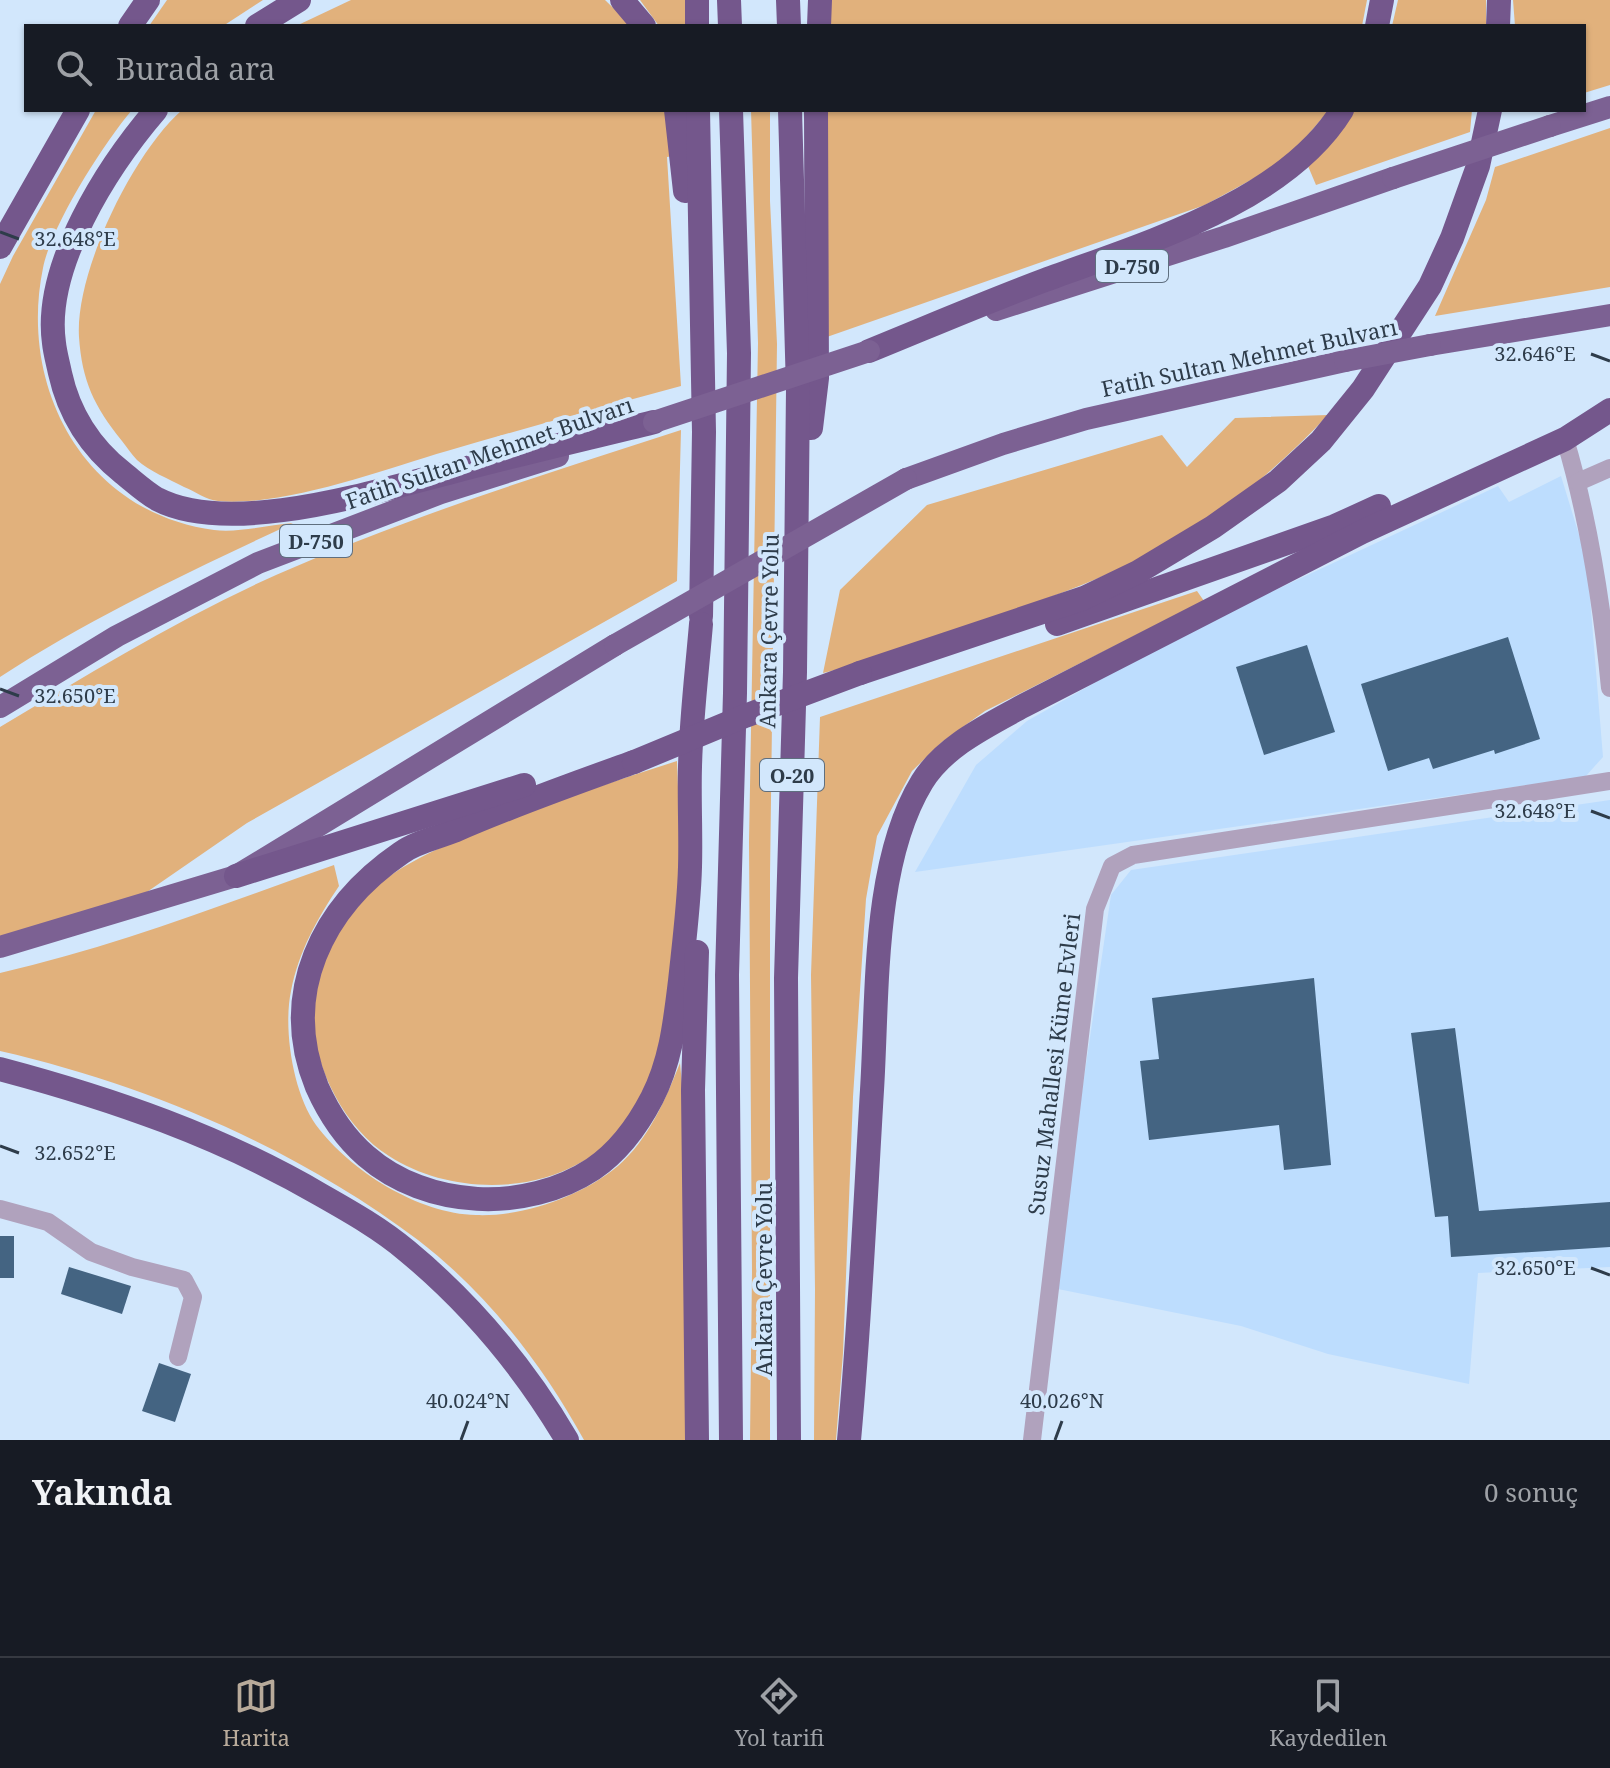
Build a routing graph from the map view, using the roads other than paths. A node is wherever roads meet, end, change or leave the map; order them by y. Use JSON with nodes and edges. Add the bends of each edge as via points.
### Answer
{"nodes":[{"id":1,"x":148,"y":0,"type":"edge"},
{"id":2,"x":299,"y":0,"type":"edge"},
{"id":3,"x":622,"y":0,"type":"edge"},
{"id":4,"x":697,"y":0,"type":"edge"},
{"id":5,"x":729,"y":0,"type":"edge"},
{"id":6,"x":788,"y":0,"type":"edge"},
{"id":7,"x":820,"y":0,"type":"edge"},
{"id":8,"x":1382,"y":0,"type":"edge"},
{"id":9,"x":1499,"y":0,"type":"edge"},
{"id":10,"x":131,"y":24,"type":"edge"},
{"id":11,"x":260,"y":24,"type":"edge"},
{"id":12,"x":642,"y":24,"type":"edge"},
{"id":13,"x":697,"y":24,"type":"edge"},
{"id":14,"x":730,"y":24,"type":"edge"},
{"id":15,"x":789,"y":24,"type":"edge"},
{"id":16,"x":819,"y":24,"type":"edge"},
{"id":17,"x":1377,"y":24,"type":"edge"},
{"id":18,"x":1498,"y":24,"type":"edge"},
{"id":19,"x":1610,"y":107,"type":"edge"},
{"id":20,"x":77,"y":112,"type":"edge"},
{"id":21,"x":154,"y":112,"type":"edge"},
{"id":22,"x":676,"y":112,"type":"edge"},
{"id":23,"x":698,"y":112,"type":"edge"},
{"id":24,"x":731,"y":112,"type":"edge"},
{"id":25,"x":790,"y":112,"type":"edge"},
{"id":26,"x":816,"y":112,"type":"edge"},
{"id":27,"x":1340,"y":112,"type":"edge"},
{"id":28,"x":1490,"y":112,"type":"edge"},
{"id":29,"x":0,"y":247,"type":"edge"},
{"id":30,"x":1610,"y":315,"type":"edge"},
{"id":31,"x":869,"y":351,"type":"junction"},
{"id":32,"x":1610,"y":400,"type":"edge"},
{"id":33,"x":1610,"y":410,"type":"edge"},
{"id":34,"x":654,"y":422,"type":"junction"},
{"id":35,"x":704,"y":432,"type":"junction"},
{"id":36,"x":1565,"y":439,"type":"junction"},
{"id":37,"x":1610,"y":468,"type":"edge"},
{"id":38,"x":1578,"y":482,"type":"junction"},
{"id":39,"x":795,"y":561,"type":"junction"},
{"id":40,"x":701,"y":624,"type":"junction"},
{"id":41,"x":862,"y":679,"type":"junction"},
{"id":42,"x":1610,"y":688,"type":"edge"},
{"id":43,"x":0,"y":707,"type":"edge"},
{"id":44,"x":632,"y":756,"type":"junction"},
{"id":45,"x":1610,"y":781,"type":"edge"},
{"id":46,"x":236,"y":876,"type":"junction"},
{"id":47,"x":0,"y":947,"type":"edge"},
{"id":48,"x":0,"y":1069,"type":"edge"},
{"id":49,"x":0,"y":1209,"type":"edge"},
{"id":50,"x":178,"y":1357,"type":"dead end"},
{"id":51,"x":567,"y":1440,"type":"edge"},
{"id":52,"x":697,"y":1440,"type":"edge"},
{"id":53,"x":731,"y":1440,"type":"edge"},
{"id":54,"x":789,"y":1440,"type":"edge"},
{"id":55,"x":849,"y":1440,"type":"edge"},
{"id":56,"x":1032,"y":1440,"type":"edge"}],
"edges":[{"from":1,"to":10,"type":"highway"},
{"from":2,"to":11,"type":"highway"},
{"from":3,"to":12,"type":"highway"},
{"from":4,"to":13,"type":"highway"},
{"from":5,"to":14,"type":"highway"},
{"from":6,"to":15,"type":"highway"},
{"from":7,"to":16,"type":"highway"},
{"from":8,"to":17,"type":"highway"},
{"from":9,"to":18,"type":"highway"},
{"from":19,"to":31,"type":"highway","number":"D-750","bridge":true},
{"from":20,"to":29,"type":"highway"},
{"from":21,"to":34,"type":"highway","via":[[83,218],[65,260],[53,341],[82,431],[106,460],[157,499],[221,512],[304,508]]},
{"from":22,"to":35,"type":"highway"},
{"from":23,"to":35,"type":"highway"},
{"from":24,"to":53,"type":"highway","name":"Ankara Çevre Yolu","number":"O-20","via":[[739,353],[727,975]]},
{"from":25,"to":39,"type":"highway","name":"Ankara Çevre Yolu","number":"O-20","via":[[798,389]]},
{"from":26,"to":39,"type":"highway","via":[[817,378]]},
{"from":27,"to":31,"type":"highway","via":[[1291,167],[1238,201],[1136,248]]},
{"from":28,"to":41,"type":"highway","via":[[1478,166],[1430,286],[1363,389],[1321,441],[1278,481],[1138,572]]},
{"from":30,"to":46,"type":"highway","name":"Fatih Sultan Mehmet Bulvarı","bridge":true,"via":[[1345,361],[1086,419],[906,479],[615,645]]},
{"from":31,"to":34,"type":"highway","number":"D-750","bridge":true},
{"from":32,"to":41,"type":"highway","via":[[1335,526],[1092,613]]},
{"from":33,"to":36,"type":"highway"},
{"from":34,"to":43,"type":"highway","name":"Fatih Sultan Mehmet Bulvarı","number":"D-750","via":[[441,493],[258,563],[117,636]]},
{"from":35,"to":40,"type":"highway"},
{"from":36,"to":38,"type":"street"},
{"from":36,"to":55,"type":"highway","via":[[1362,532],[1023,706],[968,736],[923,779],[897,835],[881,935]]},
{"from":37,"to":38,"type":"street"},
{"from":38,"to":42,"type":"street"},
{"from":39,"to":54,"type":"highway","name":"Ankara Çevre Yolu","number":"O-20","via":[[786,978]]},
{"from":40,"to":44,"type":"highway","via":[[690,763],[690,869],[676,1010],[669,1058],[638,1124],[594,1168],[531,1195],[453,1197],[394,1177],[342,1132],[311,1072],[302,1009],[318,947],[351,895],[404,850]]},
{"from":40,"to":52,"type":"highway","via":[[693,1090]]},
{"from":41,"to":44,"type":"highway","bridge":true},
{"from":44,"to":46,"type":"highway"},
{"from":45,"to":56,"type":"street","name":"Susuz Mahallesi Küme Evleri","via":[[1133,855],[1112,866],[1095,909]]},
{"from":46,"to":47,"type":"highway"},
{"from":48,"to":51,"type":"highway","via":[[177,1124],[246,1154],[368,1222],[407,1250],[482,1323],[518,1364]]},
{"from":49,"to":50,"type":"street","via":[[48,1222],[91,1252],[184,1280],[193,1297]]}]}
